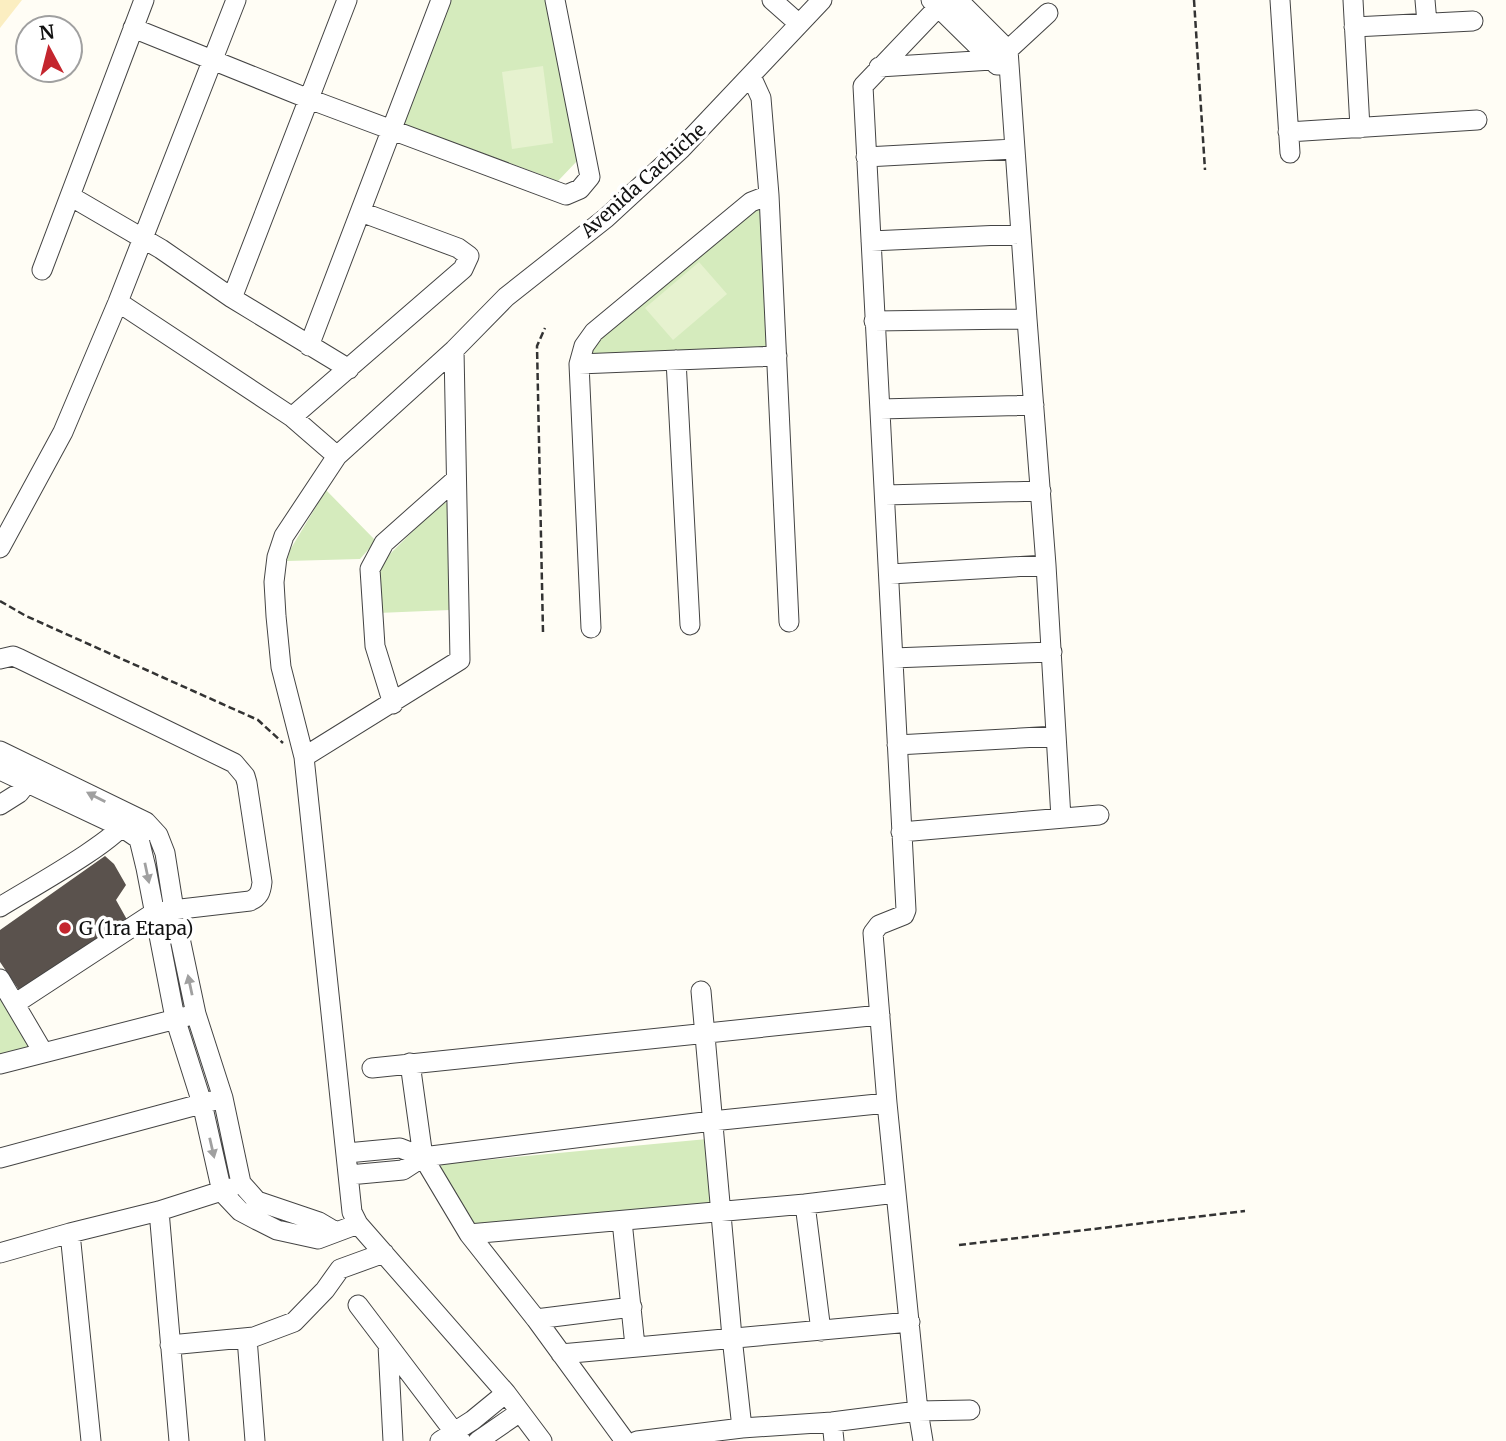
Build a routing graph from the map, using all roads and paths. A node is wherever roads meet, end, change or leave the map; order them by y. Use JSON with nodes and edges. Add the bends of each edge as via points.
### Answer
{"nodes":[{"id":1,"x":144,"y":0,"type":"edge"},
{"id":2,"x":236,"y":0,"type":"edge"},
{"id":3,"x":346,"y":0,"type":"edge"},
{"id":4,"x":441,"y":0,"type":"edge"},
{"id":5,"x":555,"y":0,"type":"edge"},
{"id":6,"x":772,"y":0,"type":"edge"},
{"id":7,"x":822,"y":0,"type":"edge"},
{"id":8,"x":958,"y":0,"type":"edge"},
{"id":9,"x":1194,"y":0,"type":"edge"},
{"id":10,"x":1279,"y":0,"type":"edge"},
{"id":11,"x":1353,"y":0,"type":"edge"},
{"id":12,"x":1425,"y":0,"type":"edge"},
{"id":13,"x":938,"y":2,"type":"edge"},
{"id":14,"x":1048,"y":13,"type":"dead end"},
{"id":15,"x":1473,"y":21,"type":"dead end"},
{"id":16,"x":798,"y":23,"type":"junction"},
{"id":17,"x":1427,"y":23,"type":"junction"},
{"id":18,"x":1354,"y":27,"type":"junction"},
{"id":19,"x":133,"y":28,"type":"junction"},
{"id":20,"x":1000,"y":55,"type":"junction"},
{"id":21,"x":212,"y":61,"type":"junction"},
{"id":22,"x":879,"y":67,"type":"junction"},
{"id":23,"x":751,"y":76,"type":"junction"},
{"id":24,"x":309,"y":99,"type":"junction"},
{"id":25,"x":1477,"y":120,"type":"dead end"},
{"id":26,"x":1360,"y":128,"type":"junction"},
{"id":27,"x":392,"y":129,"type":"junction"},
{"id":28,"x":1289,"y":132,"type":"junction"},
{"id":29,"x":1014,"y":149,"type":"junction"},
{"id":30,"x":1290,"y":153,"type":"dead end"},
{"id":31,"x":866,"y":157,"type":"junction"},
{"id":32,"x":1205,"y":170,"type":"dead end"},
{"id":33,"x":769,"y":195,"type":"junction"},
{"id":34,"x":70,"y":196,"type":"junction"},
{"id":35,"x":360,"y":212,"type":"junction"},
{"id":36,"x":1021,"y":234,"type":"junction"},
{"id":37,"x":143,"y":238,"type":"junction"},
{"id":38,"x":871,"y":241,"type":"junction"},
{"id":39,"x":42,"y":270,"type":"dead end"},
{"id":40,"x":232,"y":298,"type":"junction"},
{"id":41,"x":118,"y":302,"type":"junction"},
{"id":42,"x":1027,"y":319,"type":"junction"},
{"id":43,"x":874,"y":321,"type":"junction"},
{"id":44,"x":545,"y":328,"type":"dead end"},
{"id":45,"x":309,"y":346,"type":"junction"},
{"id":46,"x":454,"y":349,"type":"junction"},
{"id":47,"x":777,"y":356,"type":"junction"},
{"id":48,"x":676,"y":360,"type":"junction"},
{"id":49,"x":579,"y":364,"type":"junction"},
{"id":50,"x":349,"y":369,"type":"junction"},
{"id":51,"x":1034,"y":405,"type":"junction"},
{"id":52,"x":880,"y":409,"type":"junction"},
{"id":53,"x":292,"y":418,"type":"junction"},
{"id":54,"x":337,"y":456,"type":"junction"},
{"id":55,"x":455,"y":480,"type":"junction"},
{"id":56,"x":1041,"y":491,"type":"junction"},
{"id":57,"x":885,"y":495,"type":"junction"},
{"id":58,"x":0,"y":548,"type":"edge"},
{"id":59,"x":1046,"y":565,"type":"junction"},
{"id":60,"x":890,"y":574,"type":"junction"},
{"id":61,"x":0,"y":601,"type":"edge"},
{"id":62,"x":789,"y":622,"type":"dead end"},
{"id":63,"x":690,"y":625,"type":"dead end"},
{"id":64,"x":591,"y":628,"type":"dead end"},
{"id":65,"x":543,"y":632,"type":"dead end"},
{"id":66,"x":1052,"y":652,"type":"junction"},
{"id":67,"x":893,"y":658,"type":"junction"},
{"id":68,"x":0,"y":659,"type":"edge"},
{"id":69,"x":393,"y":704,"type":"junction"},
{"id":70,"x":1056,"y":736,"type":"junction"},
{"id":71,"x":897,"y":745,"type":"junction"},
{"id":72,"x":0,"y":751,"type":"edge"},
{"id":73,"x":304,"y":757,"type":"junction"},
{"id":74,"x":0,"y":770,"type":"edge"},
{"id":75,"x":33,"y":776,"type":"junction"},
{"id":76,"x":0,"y":805,"type":"edge"},
{"id":77,"x":1099,"y":814,"type":"dead end"},
{"id":78,"x":1061,"y":818,"type":"junction"},
{"id":79,"x":127,"y":821,"type":"junction"},
{"id":80,"x":901,"y":832,"type":"junction"},
{"id":81,"x":0,"y":907,"type":"edge"},
{"id":82,"x":164,"y":911,"type":"junction"},
{"id":83,"x":0,"y":979,"type":"edge"},
{"id":84,"x":701,"y":991,"type":"dead end"},
{"id":85,"x":16,"y":1003,"type":"junction"},
{"id":86,"x":196,"y":1014,"type":"junction"},
{"id":87,"x":880,"y":1015,"type":"junction"},
{"id":88,"x":175,"y":1018,"type":"junction"},
{"id":89,"x":705,"y":1034,"type":"junction"},
{"id":90,"x":43,"y":1052,"type":"junction"},
{"id":91,"x":410,"y":1063,"type":"junction"},
{"id":92,"x":0,"y":1064,"type":"edge"},
{"id":93,"x":372,"y":1068,"type":"dead end"},
{"id":94,"x":223,"y":1098,"type":"junction"},
{"id":95,"x":887,"y":1103,"type":"junction"},
{"id":96,"x":202,"y":1104,"type":"junction"},
{"id":97,"x":712,"y":1121,"type":"junction"},
{"id":98,"x":347,"y":1153,"type":"junction"},
{"id":99,"x":423,"y":1157,"type":"junction"},
{"id":100,"x":0,"y":1158,"type":"edge"},
{"id":101,"x":349,"y":1175,"type":"junction"},
{"id":102,"x":241,"y":1183,"type":"junction"},
{"id":103,"x":222,"y":1192,"type":"junction"},
{"id":104,"x":896,"y":1193,"type":"junction"},
{"id":105,"x":805,"y":1204,"type":"junction"},
{"id":106,"x":159,"y":1211,"type":"junction"},
{"id":107,"x":721,"y":1212,"type":"junction"},
{"id":108,"x":1245,"y":1212,"type":"dead end"},
{"id":109,"x":622,"y":1221,"type":"junction"},
{"id":110,"x":358,"y":1224,"type":"junction"},
{"id":111,"x":336,"y":1232,"type":"junction"},
{"id":112,"x":70,"y":1233,"type":"junction"},
{"id":113,"x":470,"y":1234,"type":"junction"},
{"id":114,"x":960,"y":1245,"type":"dead end"},
{"id":115,"x":0,"y":1253,"type":"edge"},
{"id":116,"x":384,"y":1253,"type":"junction"},
{"id":117,"x":358,"y":1305,"type":"dead end"},
{"id":118,"x":632,"y":1307,"type":"junction"},
{"id":119,"x":536,"y":1319,"type":"junction"},
{"id":120,"x":910,"y":1322,"type":"junction"},
{"id":121,"x":821,"y":1331,"type":"junction"},
{"id":122,"x":732,"y":1337,"type":"junction"},
{"id":123,"x":247,"y":1338,"type":"junction"},
{"id":124,"x":170,"y":1345,"type":"junction"},
{"id":125,"x":388,"y":1345,"type":"junction"},
{"id":126,"x":635,"y":1346,"type":"junction"},
{"id":127,"x":561,"y":1354,"type":"junction"},
{"id":128,"x":506,"y":1393,"type":"junction"},
{"id":129,"x":970,"y":1410,"type":"dead end"},
{"id":130,"x":918,"y":1411,"type":"junction"},
{"id":131,"x":520,"y":1412,"type":"junction"},
{"id":132,"x":742,"y":1428,"type":"junction"},
{"id":133,"x":833,"y":1432,"type":"edge"},
{"id":134,"x":452,"y":1438,"type":"edge"},
{"id":135,"x":91,"y":1441,"type":"edge"},
{"id":136,"x":179,"y":1441,"type":"edge"},
{"id":137,"x":255,"y":1441,"type":"edge"},
{"id":138,"x":393,"y":1441,"type":"edge"},
{"id":139,"x":478,"y":1441,"type":"edge"},
{"id":140,"x":542,"y":1441,"type":"edge"},
{"id":141,"x":625,"y":1441,"type":"edge"},
{"id":142,"x":637,"y":1441,"type":"edge"},
{"id":143,"x":923,"y":1441,"type":"edge"}],
"edges":[{"from":1,"to":19,"type":"street"},
{"from":2,"to":21,"type":"street"},
{"from":3,"to":24,"type":"street"},
{"from":4,"to":27,"type":"street"},
{"from":5,"to":27,"type":"street","via":[[590,177],[580,189],[566,195]]},
{"from":6,"to":16,"type":"street"},
{"from":7,"to":16,"type":"street","name":"Avenida Cachiche"},
{"from":8,"to":20,"type":"street"},
{"from":9,"to":32,"type":"path"},
{"from":10,"to":28,"type":"street"},
{"from":11,"to":18,"type":"street"},
{"from":12,"to":17,"type":"street"},
{"from":13,"to":20,"type":"street"},
{"from":13,"to":22,"type":"street"},
{"from":14,"to":20,"type":"street"},
{"from":15,"to":17,"type":"street"},
{"from":16,"to":23,"type":"street","name":"Avenida Cachiche"},
{"from":17,"to":18,"type":"street"},
{"from":18,"to":26,"type":"street"},
{"from":19,"to":21,"type":"street"},
{"from":19,"to":34,"type":"street"},
{"from":20,"to":22,"type":"street"},
{"from":20,"to":29,"type":"street","via":[[1010,78]]},
{"from":21,"to":24,"type":"street"},
{"from":21,"to":37,"type":"street"},
{"from":22,"to":31,"type":"street","via":[[863,86]]},
{"from":23,"to":33,"type":"street","via":[[761,98]]},
{"from":23,"to":46,"type":"street","name":"Avenida Cachiche","via":[[672,158],[506,298]]},
{"from":24,"to":27,"type":"street"},
{"from":24,"to":40,"type":"street"},
{"from":25,"to":26,"type":"street"},
{"from":26,"to":28,"type":"street"},
{"from":27,"to":35,"type":"street"},
{"from":28,"to":30,"type":"street"},
{"from":29,"to":31,"type":"street"},
{"from":29,"to":36,"type":"street"},
{"from":31,"to":38,"type":"street"},
{"from":33,"to":47,"type":"street"},
{"from":33,"to":49,"type":"street","via":[[751,202],[594,332]]},
{"from":34,"to":37,"type":"street"},
{"from":34,"to":39,"type":"street"},
{"from":35,"to":45,"type":"street"},
{"from":35,"to":50,"type":"street","via":[[469,256],[463,269]]},
{"from":36,"to":38,"type":"street"},
{"from":36,"to":42,"type":"street"},
{"from":37,"to":40,"type":"street"},
{"from":37,"to":41,"type":"street"},
{"from":38,"to":43,"type":"street"},
{"from":40,"to":45,"type":"street"},
{"from":41,"to":53,"type":"street"},
{"from":41,"to":58,"type":"street","via":[[64,432]]},
{"from":42,"to":43,"type":"street"},
{"from":42,"to":51,"type":"street"},
{"from":43,"to":52,"type":"street"},
{"from":44,"to":65,"type":"path","via":[[537,346]]},
{"from":45,"to":50,"type":"street"},
{"from":46,"to":54,"type":"street","name":"Avenida Cachiche"},
{"from":46,"to":55,"type":"street"},
{"from":47,"to":48,"type":"street"},
{"from":47,"to":62,"type":"street"},
{"from":48,"to":49,"type":"street"},
{"from":48,"to":63,"type":"street"},
{"from":49,"to":64,"type":"street"},
{"from":50,"to":53,"type":"street"},
{"from":51,"to":52,"type":"street"},
{"from":51,"to":56,"type":"street"},
{"from":52,"to":57,"type":"street"},
{"from":53,"to":54,"type":"street"},
{"from":54,"to":73,"type":"street","name":"Avenida Cachiche","via":[[284,536],[274,582],[281,667]]},
{"from":55,"to":69,"type":"street","via":[[460,660]]},
{"from":55,"to":69,"type":"street","via":[[384,543],[370,569],[375,646]]},
{"from":56,"to":57,"type":"street"},
{"from":56,"to":59,"type":"street"},
{"from":57,"to":60,"type":"street"},
{"from":59,"to":60,"type":"street"},
{"from":59,"to":66,"type":"street"},
{"from":60,"to":67,"type":"street"},
{"from":61,"to":73,"type":"path","via":[[257,720]]},
{"from":66,"to":67,"type":"street"},
{"from":66,"to":70,"type":"street"},
{"from":67,"to":71,"type":"street"},
{"from":68,"to":82,"type":"street","via":[[20,659],[226,758],[240,769],[247,783],[261,891],[257,898],[242,902]]},
{"from":69,"to":73,"type":"street"},
{"from":70,"to":71,"type":"street"},
{"from":70,"to":78,"type":"street"},
{"from":71,"to":80,"type":"street"},
{"from":72,"to":75,"type":"street"},
{"from":73,"to":98,"type":"street","name":"Avenida Cachiche"},
{"from":74,"to":75,"type":"street"},
{"from":75,"to":76,"type":"street"},
{"from":75,"to":79,"type":"street"},
{"from":77,"to":78,"type":"street"},
{"from":78,"to":80,"type":"street"},
{"from":79,"to":81,"type":"street"},
{"from":79,"to":82,"type":"street","via":[[139,839]]},
{"from":80,"to":87,"type":"street","via":[[906,910],[873,933]]},
{"from":82,"to":85,"type":"street"},
{"from":86,"to":82,"type":"street","one_way":true},
{"from":82,"to":88,"type":"street"},
{"from":83,"to":85,"type":"street"},
{"from":84,"to":89,"type":"street"},
{"from":85,"to":90,"type":"street"},
{"from":86,"to":88,"type":"street"},
{"from":86,"to":94,"type":"street"},
{"from":87,"to":89,"type":"street"},
{"from":87,"to":95,"type":"street"},
{"from":88,"to":90,"type":"street"},
{"from":88,"to":96,"type":"street"},
{"from":89,"to":91,"type":"street"},
{"from":89,"to":97,"type":"street"},
{"from":90,"to":92,"type":"street"},
{"from":91,"to":93,"type":"street"},
{"from":91,"to":99,"type":"street"},
{"from":94,"to":96,"type":"street"},
{"from":94,"to":102,"type":"street"},
{"from":95,"to":97,"type":"street"},
{"from":95,"to":104,"type":"street"},
{"from":96,"to":100,"type":"street"},
{"from":96,"to":103,"type":"street","one_way":true},
{"from":97,"to":99,"type":"street"},
{"from":97,"to":107,"type":"street"},
{"from":98,"to":99,"type":"street","via":[[400,1148]]},
{"from":98,"to":101,"type":"street","name":"Avenida Cachiche"},
{"from":99,"to":101,"type":"street","via":[[403,1170]]},
{"from":99,"to":113,"type":"street"},
{"from":101,"to":110,"type":"street","name":"Avenida Cachiche","via":[[352,1212]]},
{"from":102,"to":103,"type":"street"},
{"from":102,"to":111,"type":"street","via":[[257,1201]]},
{"from":103,"to":106,"type":"street"},
{"from":103,"to":111,"type":"street","via":[[240,1211],[277,1230],[318,1240]]},
{"from":104,"to":105,"type":"street"},
{"from":104,"to":120,"type":"street"},
{"from":105,"to":107,"type":"street"},
{"from":105,"to":121,"type":"street"},
{"from":106,"to":112,"type":"street"},
{"from":106,"to":124,"type":"street"},
{"from":107,"to":109,"type":"street"},
{"from":107,"to":122,"type":"street"},
{"from":108,"to":114,"type":"path"},
{"from":109,"to":113,"type":"street"},
{"from":109,"to":118,"type":"street"},
{"from":110,"to":111,"type":"street"},
{"from":110,"to":116,"type":"street"},
{"from":112,"to":115,"type":"street"},
{"from":112,"to":135,"type":"street"},
{"from":113,"to":119,"type":"street"},
{"from":116,"to":123,"type":"street","via":[[340,1269],[294,1322]]},
{"from":116,"to":128,"type":"street"},
{"from":117,"to":125,"type":"street"},
{"from":118,"to":119,"type":"street"},
{"from":118,"to":126,"type":"street"},
{"from":119,"to":127,"type":"street"},
{"from":120,"to":121,"type":"street"},
{"from":120,"to":130,"type":"street"},
{"from":121,"to":122,"type":"street"},
{"from":122,"to":126,"type":"street"},
{"from":122,"to":132,"type":"street"},
{"from":123,"to":124,"type":"street"},
{"from":123,"to":137,"type":"street"},
{"from":124,"to":136,"type":"street"},
{"from":125,"to":134,"type":"street"},
{"from":125,"to":138,"type":"street"},
{"from":126,"to":127,"type":"street"},
{"from":127,"to":141,"type":"street"},
{"from":128,"to":131,"type":"street"},
{"from":128,"to":134,"type":"street"},
{"from":129,"to":130,"type":"street"},
{"from":130,"to":133,"type":"street"},
{"from":130,"to":143,"type":"street"},
{"from":131,"to":139,"type":"street"},
{"from":131,"to":140,"type":"street"},
{"from":132,"to":133,"type":"street"},
{"from":132,"to":142,"type":"street"}]}
